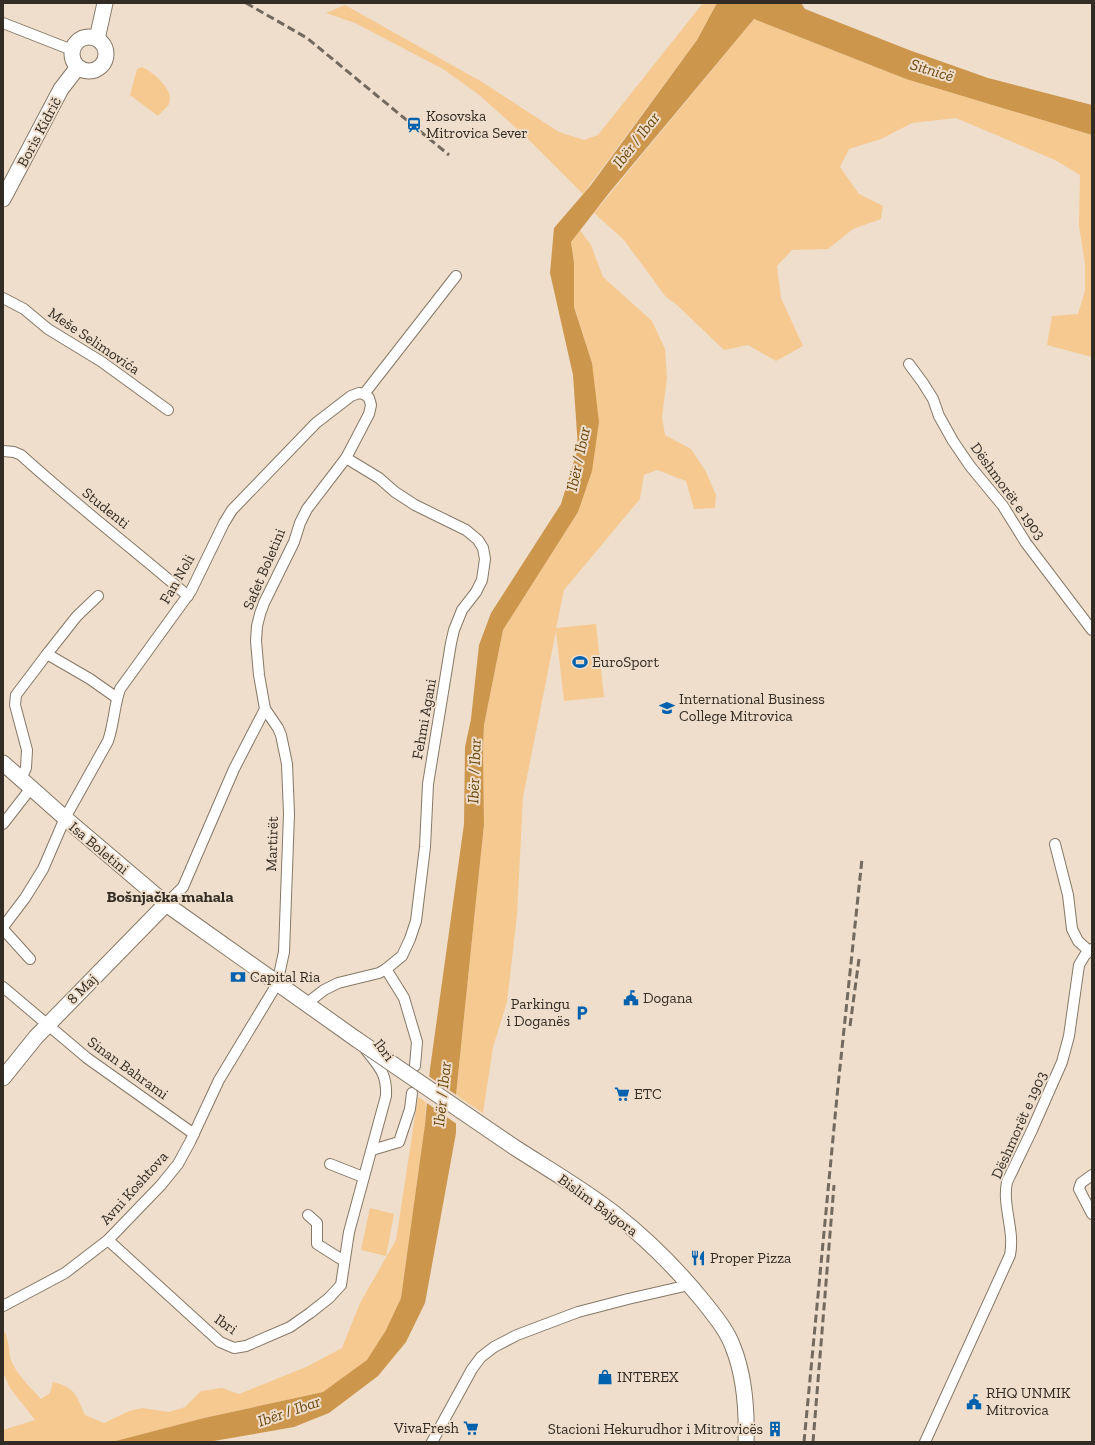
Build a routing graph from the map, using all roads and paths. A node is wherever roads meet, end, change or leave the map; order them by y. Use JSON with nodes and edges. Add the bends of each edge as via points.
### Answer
{"nodes":[{"id":1,"x":105,"y":3,"type":"edge"},
{"id":2,"x":3,"y":23,"type":"edge"},
{"id":3,"x":97,"y":39,"type":"junction"},
{"id":4,"x":72,"y":50,"type":"junction"},
{"id":5,"x":78,"y":67,"type":"junction"},
{"id":6,"x":3,"y":199,"type":"edge"},
{"id":7,"x":456,"y":276,"type":"dead end"},
{"id":8,"x":3,"y":298,"type":"edge"},
{"id":9,"x":909,"y":364,"type":"dead end"},
{"id":10,"x":364,"y":394,"type":"junction"},
{"id":11,"x":168,"y":410,"type":"dead end"},
{"id":12,"x":3,"y":451,"type":"edge"},
{"id":13,"x":346,"y":458,"type":"junction"},
{"id":14,"x":98,"y":596,"type":"dead end"},
{"id":15,"x":188,"y":596,"type":"junction"},
{"id":16,"x":1092,"y":630,"type":"edge"},
{"id":17,"x":47,"y":654,"type":"junction"},
{"id":18,"x":117,"y":698,"type":"junction"},
{"id":19,"x":265,"y":709,"type":"junction"},
{"id":20,"x":3,"y":763,"type":"edge"},
{"id":21,"x":26,"y":784,"type":"junction"},
{"id":22,"x":64,"y":818,"type":"junction"},
{"id":23,"x":3,"y":824,"type":"edge"},
{"id":24,"x":1055,"y":844,"type":"dead end"},
{"id":25,"x":166,"y":904,"type":"junction"},
{"id":26,"x":3,"y":928,"type":"edge"},
{"id":27,"x":1091,"y":950,"type":"edge"},
{"id":28,"x":30,"y":959,"type":"dead end"},
{"id":29,"x":386,"y":969,"type":"junction"},
{"id":30,"x":277,"y":984,"type":"junction"},
{"id":31,"x":3,"y":987,"type":"edge"},
{"id":32,"x":306,"y":1004,"type":"junction"},
{"id":33,"x":47,"y":1026,"type":"junction"},
{"id":34,"x":356,"y":1039,"type":"junction"},
{"id":35,"x":415,"y":1066,"type":"dead end"},
{"id":36,"x":3,"y":1078,"type":"edge"},
{"id":37,"x":412,"y":1093,"type":"dead end"},
{"id":38,"x":194,"y":1134,"type":"junction"},
{"id":39,"x":372,"y":1150,"type":"junction"},
{"id":40,"x":330,"y":1164,"type":"dead end"},
{"id":41,"x":1092,"y":1175,"type":"edge"},
{"id":42,"x":363,"y":1177,"type":"junction"},
{"id":43,"x":1092,"y":1214,"type":"edge"},
{"id":44,"x":308,"y":1215,"type":"dead end"},
{"id":45,"x":108,"y":1240,"type":"junction"},
{"id":46,"x":344,"y":1261,"type":"junction"},
{"id":47,"x":690,"y":1285,"type":"junction"},
{"id":48,"x":3,"y":1306,"type":"edge"},
{"id":49,"x":432,"y":1442,"type":"edge"},
{"id":50,"x":746,"y":1442,"type":"edge"},
{"id":51,"x":925,"y":1442,"type":"edge"}],
"edges":[{"from":1,"to":3,"type":"main road"},
{"from":2,"to":4,"type":"street"},
{"from":3,"to":4,"type":"main road","via":[[88,37],[80,40]]},
{"from":3,"to":5,"type":"main road","via":[[105,47],[106,59],[103,64],[91,71]]},
{"from":4,"to":5,"type":"main road","via":[[73,60]]},
{"from":5,"to":6,"type":"main road","name":"Boris Kidrič","via":[[61,89]]},
{"from":7,"to":10,"type":"street"},
{"from":8,"to":11,"type":"street","name":"Meše Selimovića","via":[[102,362]]},
{"from":9,"to":16,"type":"street","name":"Dëshmorët e 1903","via":[[933,399],[939,416],[970,466],[1003,506],[1026,543]]},
{"from":10,"to":13,"type":"street","name":"Safet Boletini","via":[[369,398],[371,405],[369,414]]},
{"from":10,"to":15,"type":"street","name":"Fan Noli","via":[[351,396],[316,423],[232,510]]},
{"from":12,"to":15,"type":"street","name":"Studenti","via":[[21,455],[59,490]]},
{"from":13,"to":19,"type":"street","name":"Safet Boletini","via":[[307,509],[260,614],[256,641]]},
{"from":13,"to":29,"type":"street","name":"Fehmi Agani","via":[[379,478],[415,505],[466,530],[478,540],[485,559],[482,580],[462,610],[451,643],[428,784],[425,847],[416,921],[402,956]]},
{"from":14,"to":17,"type":"street","via":[[77,616]]},
{"from":15,"to":18,"type":"street","name":"Fan Noli","via":[[120,689]]},
{"from":17,"to":18,"type":"street"},
{"from":17,"to":21,"type":"street","via":[[16,695],[15,705],[27,750]]},
{"from":18,"to":22,"type":"street","name":"Fan Noli","via":[[108,741]]},
{"from":19,"to":25,"type":"street","via":[[234,769],[183,887]]},
{"from":19,"to":30,"type":"street","name":"Martirët","via":[[281,735],[287,764],[289,814],[284,952]]},
{"from":20,"to":21,"type":"main road","name":"Isa Boletini"},
{"from":21,"to":22,"type":"main road","name":"Isa Boletini"},
{"from":21,"to":23,"type":"street"},
{"from":22,"to":25,"type":"main road","name":"Isa Boletini"},
{"from":22,"to":26,"type":"street","name":"Fan Noli","via":[[43,869]]},
{"from":24,"to":27,"type":"street","name":"Dëshmorët e 1903","via":[[1068,895],[1072,929],[1078,941]]},
{"from":25,"to":30,"type":"main road","name":"Isa Boletini"},
{"from":25,"to":33,"type":"main road","name":"8 Maj"},
{"from":26,"to":28,"type":"street"},
{"from":27,"to":51,"type":"street","name":"Dëshmorët e 1903","via":[[1081,959],[1079,965],[1069,1036],[1059,1071],[1007,1182],[1006,1195],[1012,1241],[1010,1255]]},
{"from":29,"to":32,"type":"street","name":"Fehmi Agani","via":[[338,983]]},
{"from":29,"to":35,"type":"street","name":"Ibri","via":[[404,998],[417,1042]]},
{"from":30,"to":32,"type":"main road","name":"Isa Boletini"},
{"from":30,"to":38,"type":"street","name":"Avni Koshtova","via":[[219,1080]]},
{"from":31,"to":33,"type":"street","name":"Sinan Bahrami"},
{"from":32,"to":34,"type":"main road","name":"Isa Boletini"},
{"from":33,"to":36,"type":"main road","name":"8 Maj"},
{"from":33,"to":38,"type":"street","name":"Sinan Bahrami","via":[[87,1058]]},
{"from":34,"to":39,"type":"street","name":"Ibri","via":[[379,1066],[386,1084],[386,1096]]},
{"from":34,"to":47,"type":"main road","name":"Bislim Bajgora","bridge":true,"via":[[614,1213],[654,1248]]},
{"from":37,"to":39,"type":"street","via":[[410,1109],[399,1142]]},
{"from":38,"to":45,"type":"street","name":"Avni Koshtova","via":[[178,1164],[161,1185]]},
{"from":39,"to":42,"type":"street","name":"Ibri"},
{"from":40,"to":42,"type":"street"},
{"from":41,"to":43,"type":"street","via":[[1079,1189]]},
{"from":42,"to":46,"type":"street","name":"Ibri"},
{"from":44,"to":46,"type":"street","via":[[317,1224],[317,1244]]},
{"from":45,"to":46,"type":"street","name":"Ibri","via":[[220,1342],[234,1348],[246,1346],[290,1327],[310,1314],[341,1285]]},
{"from":45,"to":48,"type":"street","name":"Avni Koshtova","via":[[65,1273]]},
{"from":47,"to":49,"type":"street","via":[[578,1312],[517,1335],[494,1347],[481,1357],[472,1369]]},
{"from":47,"to":50,"type":"main road","name":"Bislim Bajgora","via":[[720,1323],[733,1346],[745,1398]]}]}
